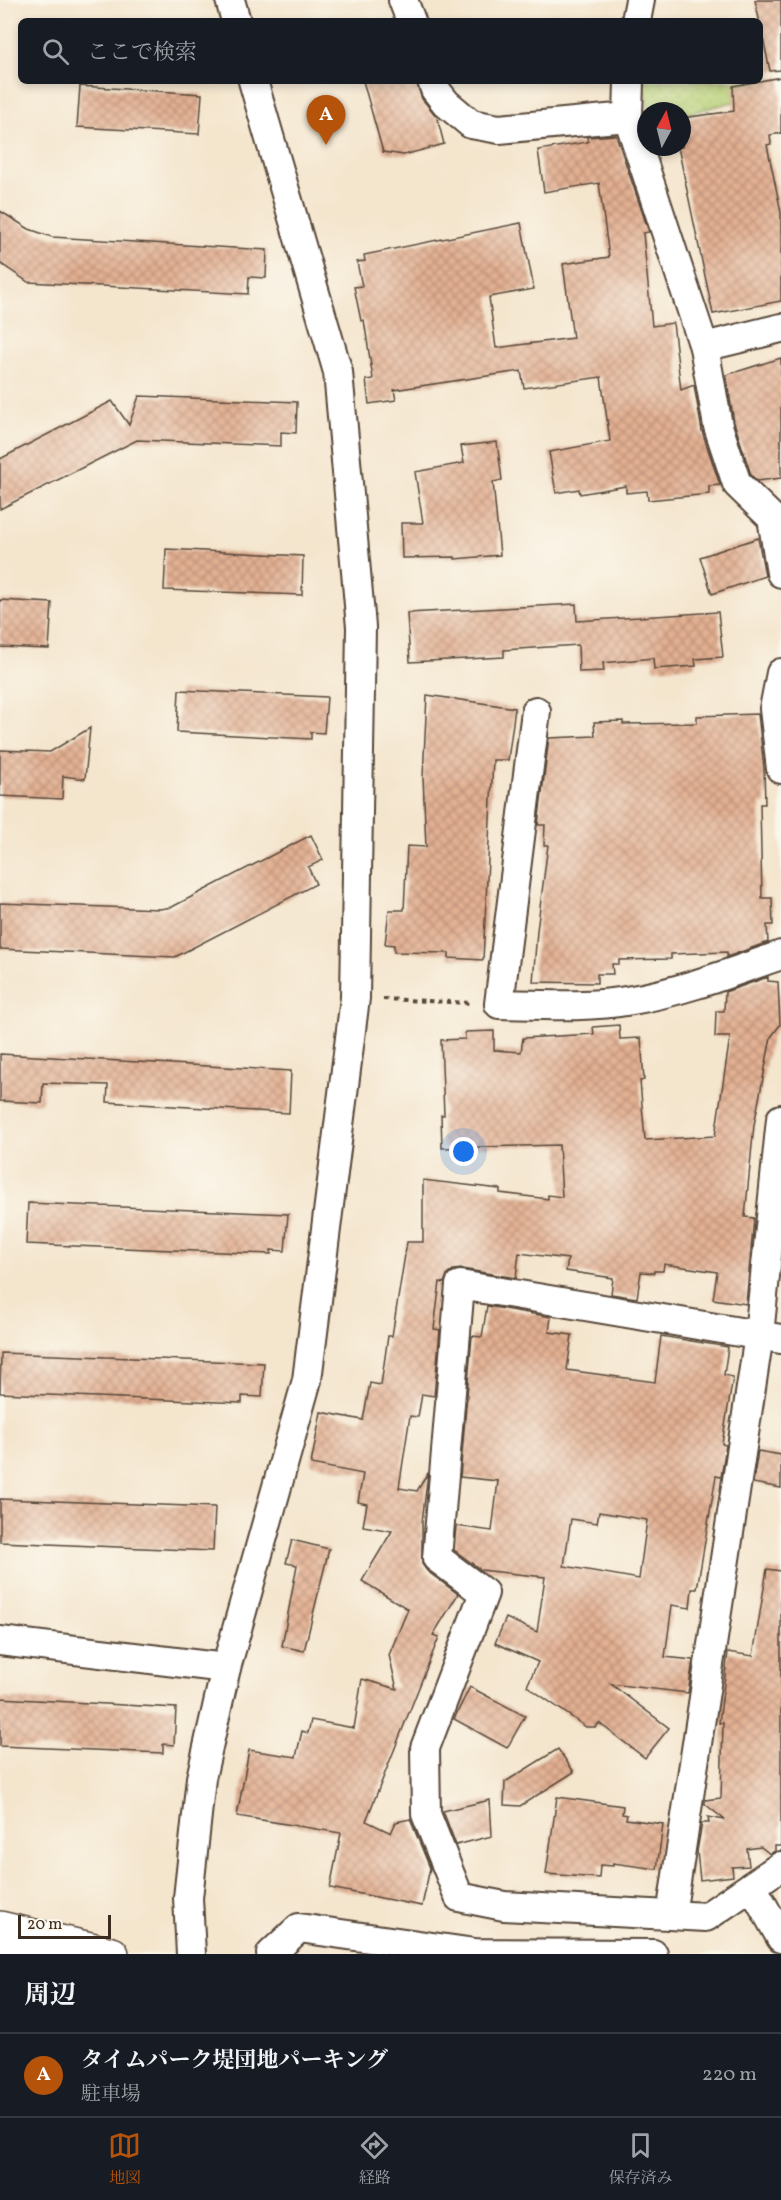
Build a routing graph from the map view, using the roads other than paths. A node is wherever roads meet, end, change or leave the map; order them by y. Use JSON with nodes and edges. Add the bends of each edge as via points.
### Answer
{"nodes":[{"id":1,"x":230,"y":0,"type":"edge"},
{"id":2,"x":403,"y":0,"type":"edge"},
{"id":3,"x":640,"y":0,"type":"edge"},
{"id":4,"x":235,"y":18,"type":"edge"},
{"id":5,"x":410,"y":18,"type":"edge"},
{"id":6,"x":637,"y":18,"type":"edge"},
{"id":7,"x":254,"y":84,"type":"edge"},
{"id":8,"x":433,"y":84,"type":"edge"},
{"id":9,"x":629,"y":84,"type":"edge"},
{"id":10,"x":628,"y":117,"type":"junction"},
{"id":11,"x":781,"y":328,"type":"edge"},
{"id":12,"x":704,"y":347,"type":"junction"},
{"id":13,"x":776,"y":516,"type":"edge"},
{"id":14,"x":781,"y":573,"type":"edge"},
{"id":15,"x":781,"y":673,"type":"edge"},
{"id":16,"x":536,"y":711,"type":"dead end"},
{"id":17,"x":781,"y":769,"type":"edge"},
{"id":18,"x":781,"y":955,"type":"edge"},
{"id":19,"x":781,"y":1119,"type":"edge"},
{"id":20,"x":770,"y":1337,"type":"edge"},
{"id":21,"x":0,"y":1641,"type":"edge"},
{"id":22,"x":226,"y":1668,"type":"junction"},
{"id":23,"x":781,"y":1866,"type":"edge"},
{"id":24,"x":752,"y":1886,"type":"junction"},
{"id":25,"x":671,"y":1915,"type":"junction"},
{"id":26,"x":0,"y":1928,"type":"edge"},
{"id":27,"x":781,"y":1938,"type":"edge"},
{"id":28,"x":0,"y":1946,"type":"edge"},
{"id":29,"x":42,"y":1954,"type":"edge"},
{"id":30,"x":112,"y":1954,"type":"edge"},
{"id":31,"x":191,"y":1954,"type":"edge"},
{"id":32,"x":271,"y":1954,"type":"edge"},
{"id":33,"x":653,"y":1954,"type":"edge"}],
"edges":[{"from":1,"to":4,"type":"street"},
{"from":2,"to":5,"type":"street"},
{"from":3,"to":6,"type":"street"},
{"from":7,"to":22,"type":"street","via":[[338,372],[361,627],[356,998],[307,1380]]},
{"from":8,"to":10,"type":"street","via":[[471,124],[500,129]]},
{"from":9,"to":10,"type":"street"},
{"from":10,"to":12,"type":"street"},
{"from":11,"to":12,"type":"street"},
{"from":12,"to":13,"type":"street","via":[[718,426],[737,484]]},
{"from":13,"to":14,"type":"street"},
{"from":15,"to":17,"type":"street","via":[[774,709]]},
{"from":16,"to":18,"type":"street","via":[[499,1004],[571,1006],[631,1000],[692,987]]},
{"from":19,"to":20,"type":"street"},
{"from":20,"to":25,"type":"street"},
{"from":20,"to":25,"type":"street","via":[[460,1286],[437,1558],[484,1593],[425,1748],[426,1814],[459,1897],[504,1906]]},
{"from":21,"to":22,"type":"street"},
{"from":22,"to":31,"type":"street","via":[[201,1778],[188,1898]]},
{"from":23,"to":24,"type":"street"},
{"from":24,"to":25,"type":"street","via":[[706,1917]]},
{"from":24,"to":27,"type":"street"},
{"from":26,"to":30,"type":"highway"},
{"from":28,"to":29,"type":"highway"},
{"from":32,"to":33,"type":"street","via":[[299,1928],[475,1953]]}]}
